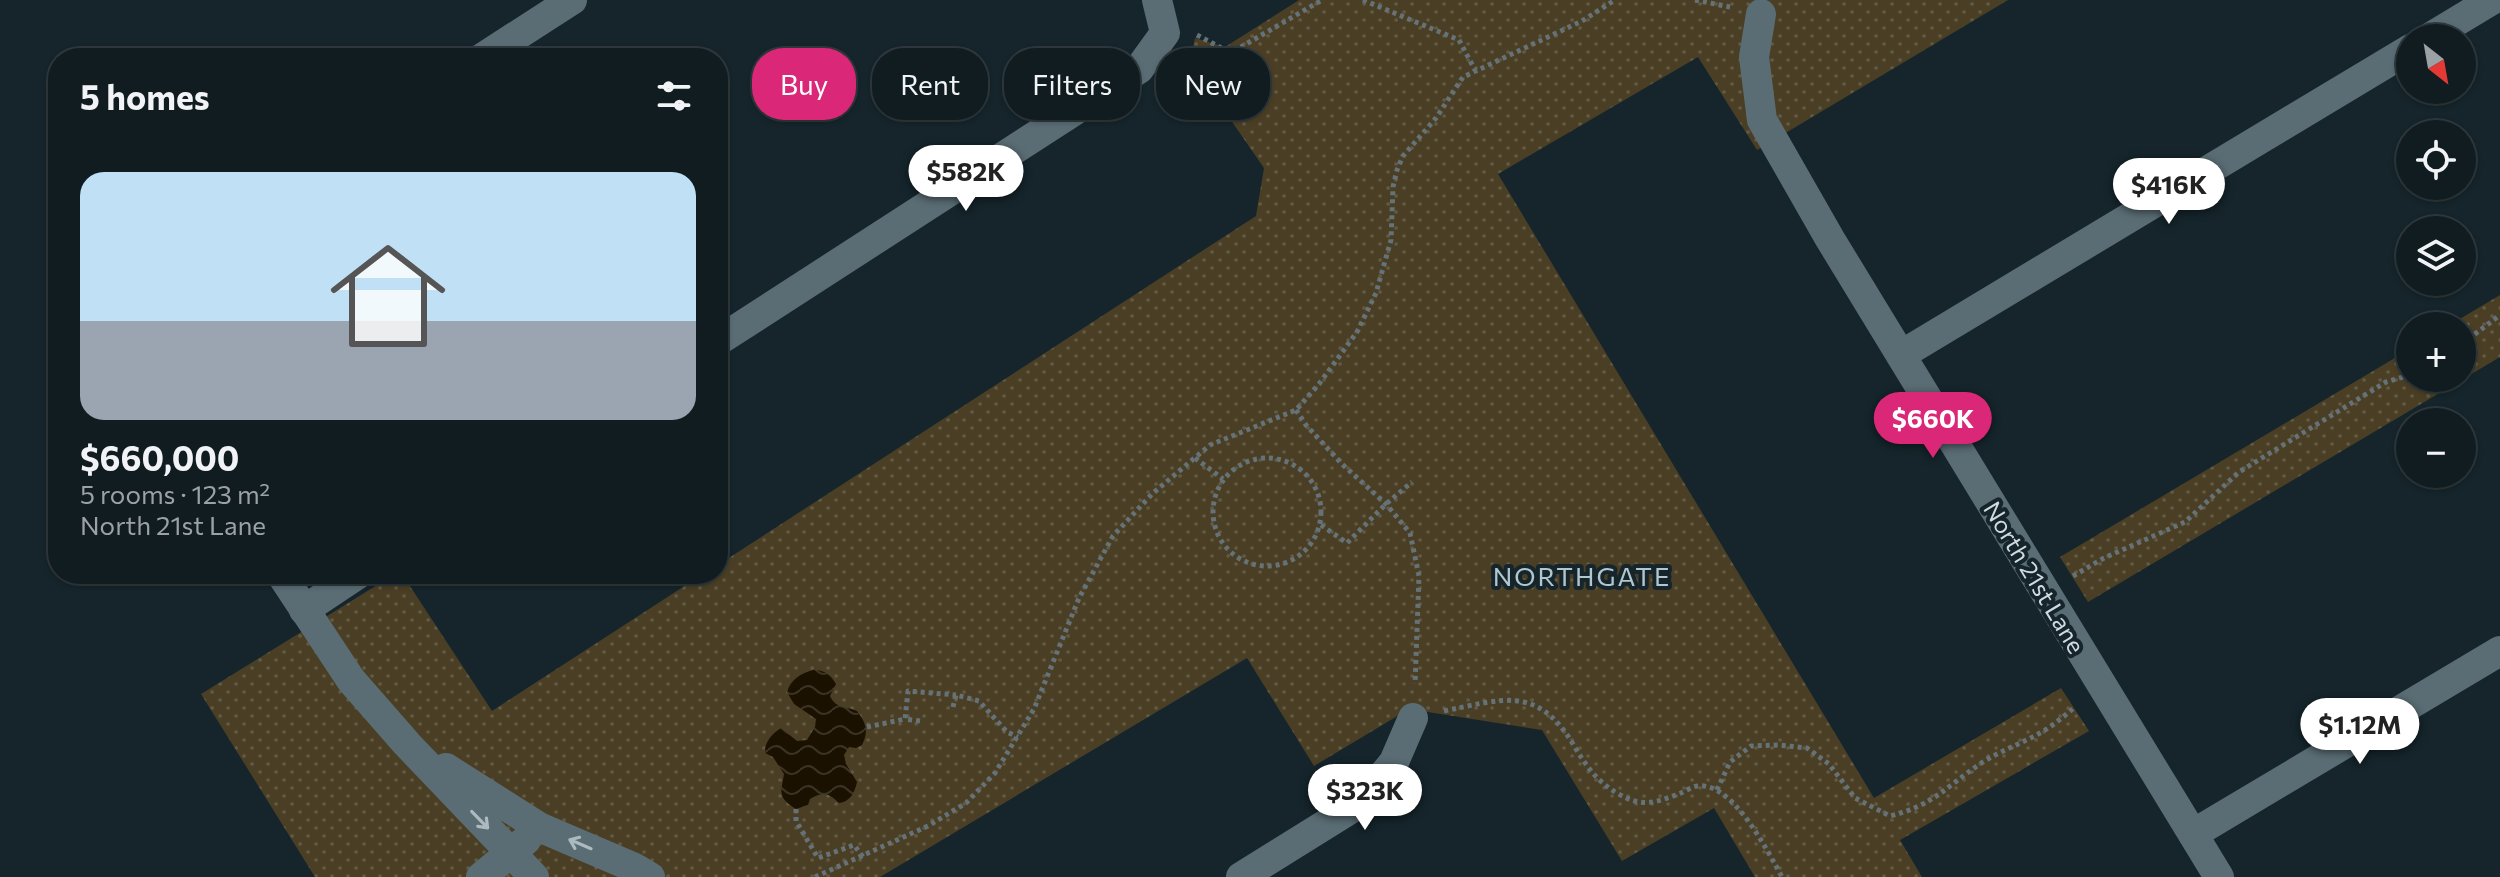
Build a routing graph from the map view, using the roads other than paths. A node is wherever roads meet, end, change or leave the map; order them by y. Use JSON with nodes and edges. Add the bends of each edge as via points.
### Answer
{"nodes":[{"id":1,"x":572,"y":0,"type":"edge"},
{"id":2,"x":1157,"y":0,"type":"edge"},
{"id":3,"x":2492,"y":0,"type":"edge"},
{"id":4,"x":1761,"y":14,"type":"dead end"},
{"id":5,"x":2452,"y":24,"type":"edge"},
{"id":6,"x":498,"y":48,"type":"edge"},
{"id":7,"x":2396,"y":57,"type":"edge"},
{"id":8,"x":728,"y":335,"type":"edge"},
{"id":9,"x":1901,"y":355,"type":"junction"},
{"id":10,"x":287,"y":584,"type":"edge"},
{"id":11,"x":343,"y":584,"type":"edge"},
{"id":12,"x":304,"y":610,"type":"junction"},
{"id":13,"x":2500,"y":651,"type":"edge"},
{"id":14,"x":1413,"y":718,"type":"road end"},
{"id":15,"x":407,"y":744,"type":"junction"},
{"id":16,"x":539,"y":827,"type":"junction"},
{"id":17,"x":2193,"y":834,"type":"junction"},
{"id":18,"x":511,"y":854,"type":"junction"},
{"id":19,"x":481,"y":877,"type":"edge"},
{"id":20,"x":534,"y":877,"type":"edge"},
{"id":21,"x":650,"y":877,"type":"edge"},
{"id":22,"x":1241,"y":877,"type":"edge"},
{"id":23,"x":2219,"y":877,"type":"edge"}],
"edges":[{"from":1,"to":6,"type":"street"},
{"from":2,"to":8,"type":"street","via":[[1165,33],[1139,69]]},
{"from":3,"to":5,"type":"street"},
{"from":4,"to":9,"type":"street","name":"North 21st Lane","via":[[1754,57],[1762,120]]},
{"from":7,"to":9,"type":"street"},
{"from":9,"to":17,"type":"street","name":"North 21st Lane"},
{"from":10,"to":12,"type":"street"},
{"from":11,"to":12,"type":"street"},
{"from":12,"to":15,"type":"street","via":[[351,680]]},
{"from":13,"to":17,"type":"street"},
{"from":14,"to":22,"type":"street","via":[[1394,762],[1360,803]]},
{"from":15,"to":16,"type":"street"},
{"from":15,"to":18,"type":"street","one_way":true},
{"from":16,"to":18,"type":"street"},
{"from":21,"to":16,"type":"street","one_way":true},
{"from":17,"to":23,"type":"street","name":"North 21st Lane"},
{"from":18,"to":19,"type":"street"},
{"from":18,"to":20,"type":"street"}]}
